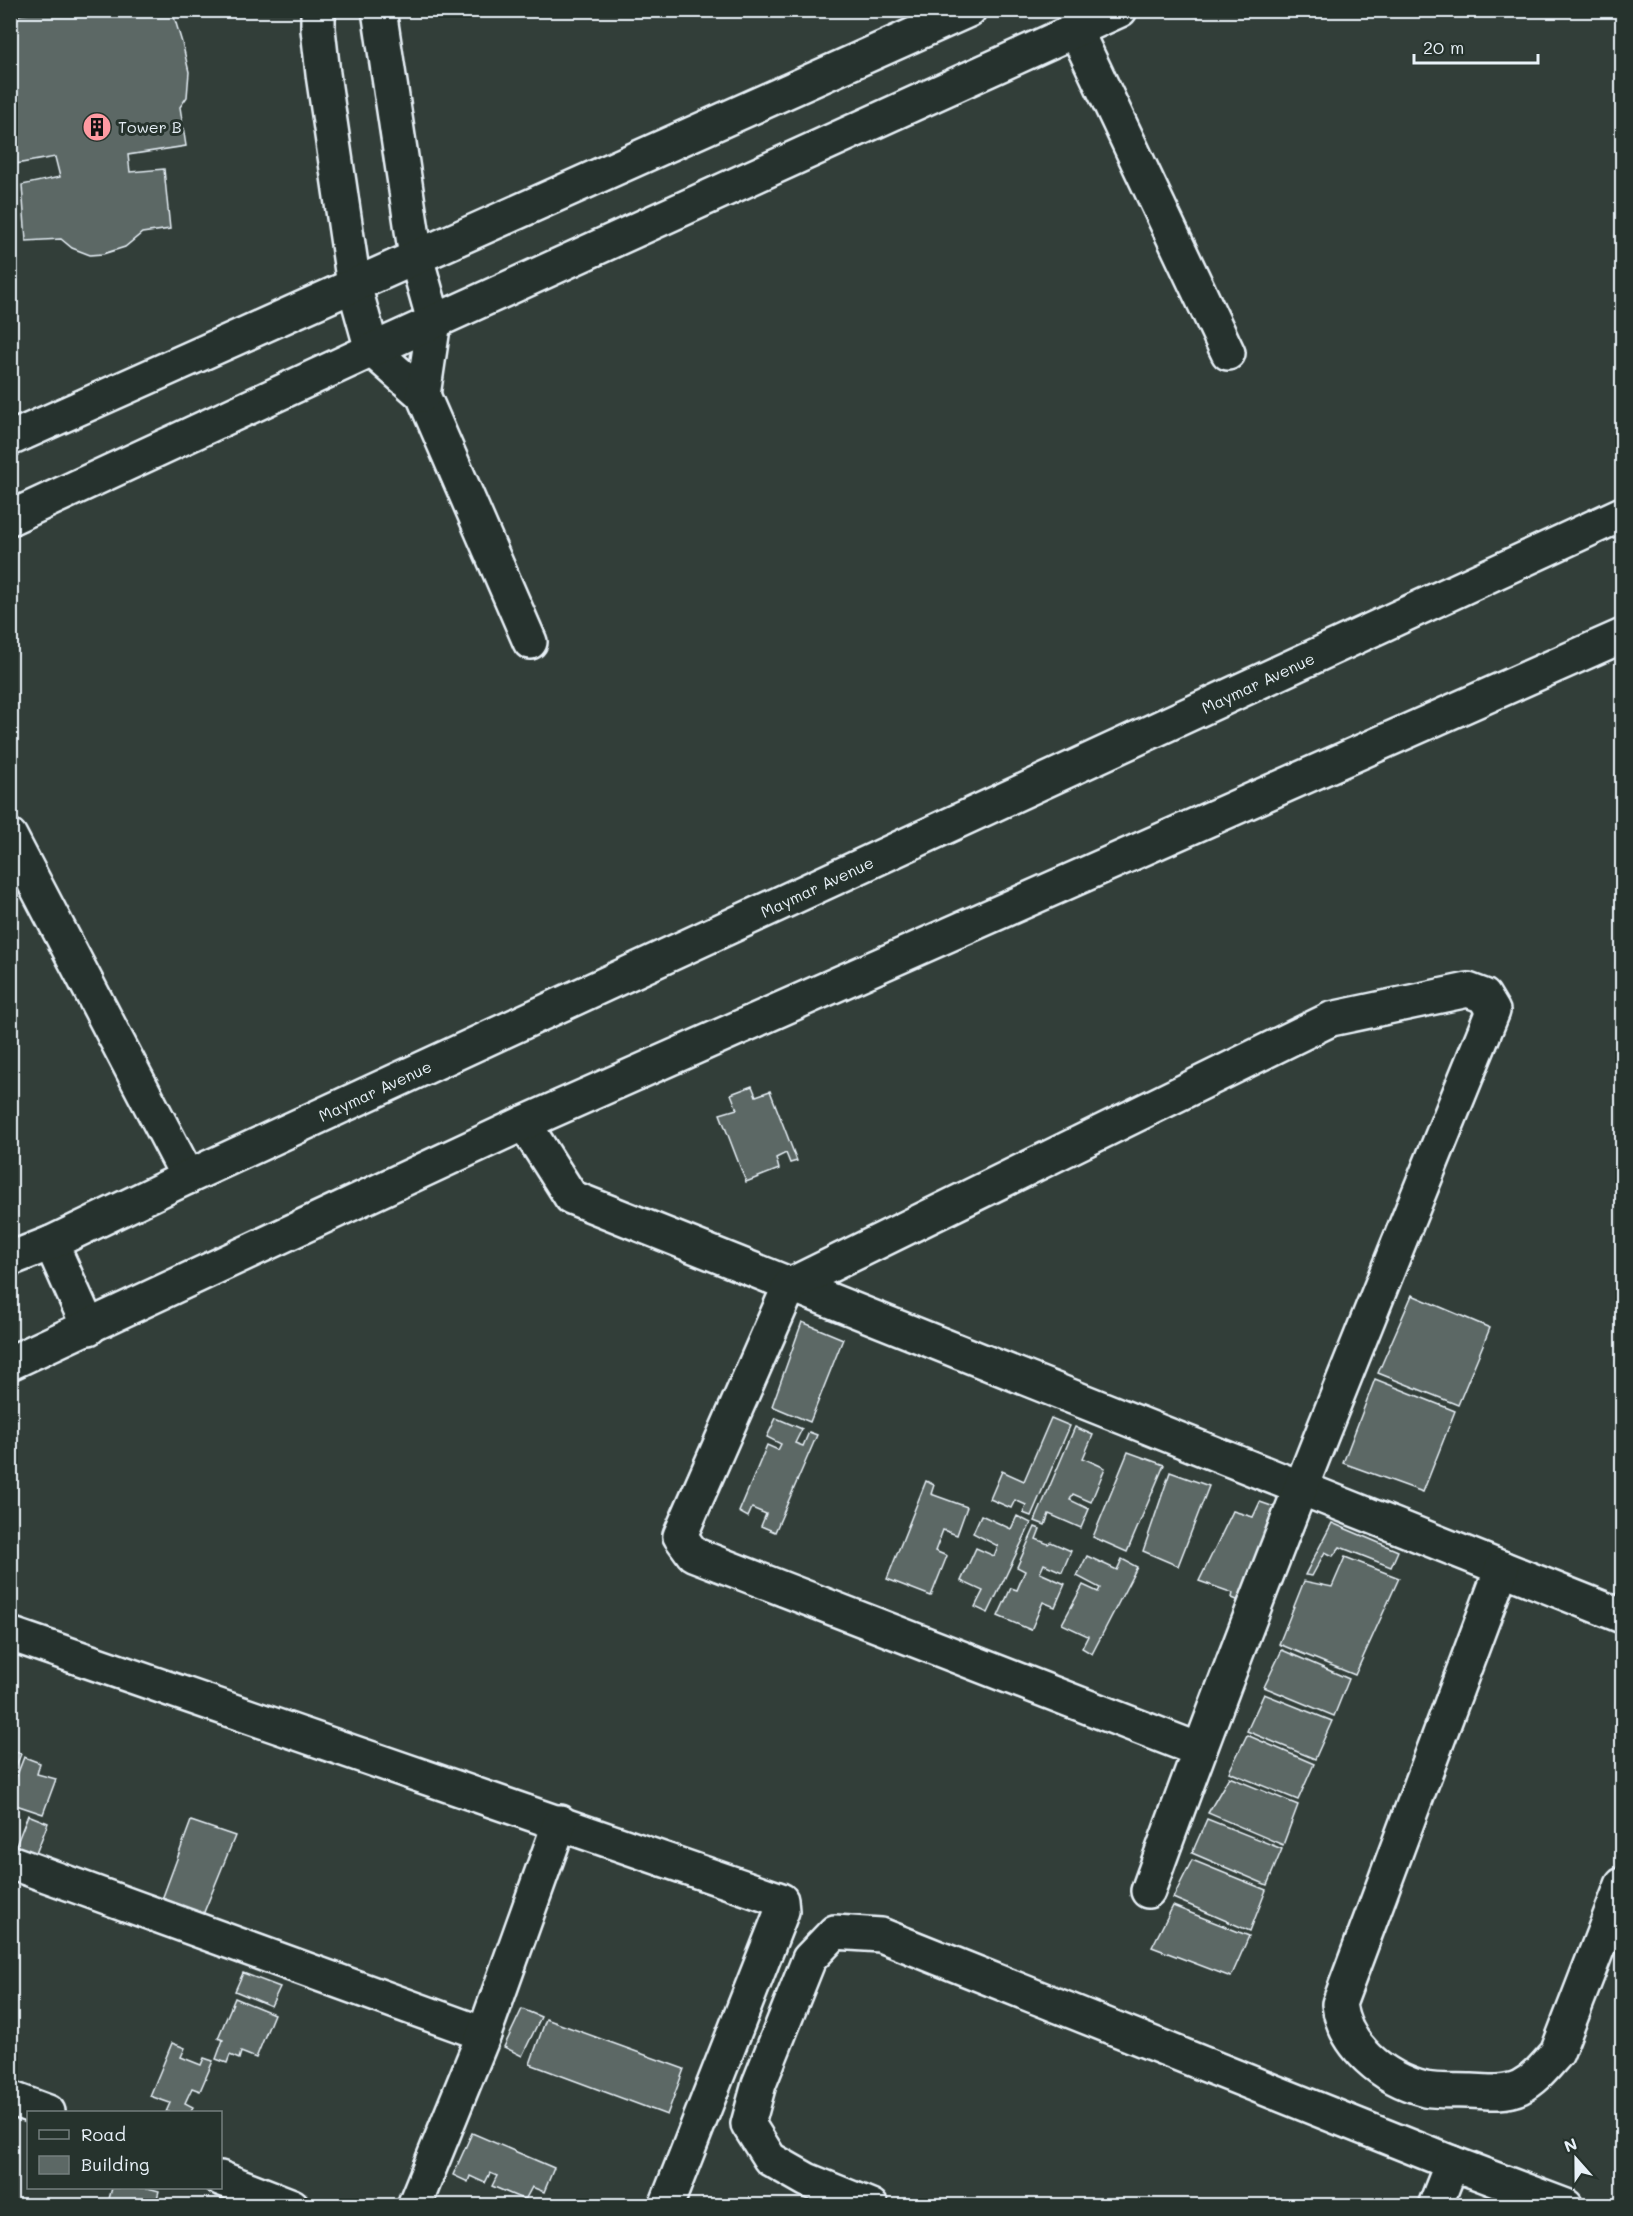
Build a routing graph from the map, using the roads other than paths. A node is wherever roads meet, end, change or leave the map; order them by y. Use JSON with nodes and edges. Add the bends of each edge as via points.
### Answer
{"nodes":[{"id":1,"x":318,"y":10,"type":"edge"},
{"id":2,"x":379,"y":10,"type":"edge"},
{"id":3,"x":969,"y":10,"type":"edge"},
{"id":4,"x":1120,"y":10,"type":"edge"},
{"id":5,"x":1076,"y":31,"type":"junction"},
{"id":6,"x":416,"y":257,"type":"junction"},
{"id":7,"x":354,"y":285,"type":"junction"},
{"id":8,"x":434,"y":321,"type":"junction"},
{"id":9,"x":372,"y":350,"type":"junction"},
{"id":10,"x":1228,"y":353,"type":"dead end"},
{"id":11,"x":423,"y":395,"type":"junction"},
{"id":12,"x":10,"y":439,"type":"edge"},
{"id":13,"x":1623,"y":514,"type":"edge"},
{"id":14,"x":10,"y":518,"type":"edge"},
{"id":15,"x":1623,"y":636,"type":"edge"},
{"id":16,"x":530,"y":642,"type":"dead end"},
{"id":17,"x":10,"y":836,"type":"edge"},
{"id":18,"x":524,"y":1123,"type":"junction"},
{"id":19,"x":188,"y":1177,"type":"junction"},
{"id":20,"x":51,"y":1243,"type":"junction"},
{"id":21,"x":10,"y":1259,"type":"edge"},
{"id":22,"x":790,"y":1285,"type":"junction"},
{"id":23,"x":89,"y":1328,"type":"junction"},
{"id":24,"x":10,"y":1363,"type":"edge"},
{"id":25,"x":1299,"y":1488,"type":"junction"},
{"id":26,"x":1502,"y":1568,"type":"junction"},
{"id":27,"x":1623,"y":1616,"type":"edge"},
{"id":28,"x":10,"y":1634,"type":"edge"},
{"id":29,"x":1199,"y":1750,"type":"junction"},
{"id":30,"x":560,"y":1822,"type":"junction"},
{"id":31,"x":10,"y":1862,"type":"edge"},
{"id":32,"x":1623,"y":1885,"type":"edge"},
{"id":33,"x":1148,"y":1891,"type":"dead end"},
{"id":34,"x":484,"y":2034,"type":"junction"},
{"id":35,"x":10,"y":2098,"type":"edge"},
{"id":36,"x":45,"y":2111,"type":"edge"},
{"id":37,"x":1452,"y":2163,"type":"junction"},
{"id":38,"x":222,"y":2179,"type":"edge"},
{"id":39,"x":292,"y":2205,"type":"edge"},
{"id":40,"x":414,"y":2205,"type":"edge"},
{"id":41,"x":666,"y":2205,"type":"edge"},
{"id":42,"x":871,"y":2205,"type":"edge"},
{"id":43,"x":1435,"y":2205,"type":"edge"},
{"id":44,"x":1566,"y":2205,"type":"edge"}],
"edges":[{"from":1,"to":7,"type":"street","via":[[323,74]]},
{"from":2,"to":6,"type":"street"},
{"from":3,"to":6,"type":"street"},
{"from":4,"to":5,"type":"street"},
{"from":5,"to":8,"type":"street"},
{"from":5,"to":10,"type":"street"},
{"from":6,"to":7,"type":"street"},
{"from":6,"to":8,"type":"street"},
{"from":7,"to":9,"type":"street"},
{"from":7,"to":12,"type":"street"},
{"from":8,"to":9,"type":"street"},
{"from":8,"to":11,"type":"street"},
{"from":9,"to":11,"type":"street"},
{"from":9,"to":14,"type":"street"},
{"from":11,"to":16,"type":"street"},
{"from":13,"to":19,"type":"street","name":"Maymar Avenue"},
{"from":15,"to":18,"type":"street"},
{"from":17,"to":19,"type":"street"},
{"from":18,"to":22,"type":"street","via":[[571,1197]]},
{"from":18,"to":23,"type":"street"},
{"from":19,"to":20,"type":"street","name":"Maymar Avenue"},
{"from":20,"to":21,"type":"street","name":"Maymar Avenue"},
{"from":20,"to":23,"type":"street"},
{"from":22,"to":25,"type":"street"},
{"from":22,"to":25,"type":"street","via":[[1330,1019],[1468,990],[1484,996],[1493,1011]]},
{"from":22,"to":29,"type":"street","via":[[680,1536],[693,1554]]},
{"from":23,"to":24,"type":"street"},
{"from":25,"to":26,"type":"street"},
{"from":25,"to":29,"type":"street"},
{"from":26,"to":27,"type":"street"},
{"from":26,"to":32,"type":"street","via":[[1339,2004],[1348,2036],[1363,2054],[1394,2076],[1425,2089],[1502,2092],[1521,2087],[1557,2053]]},
{"from":28,"to":30,"type":"street"},
{"from":29,"to":33,"type":"street"},
{"from":30,"to":34,"type":"street"},
{"from":30,"to":41,"type":"street","via":[[781,1900],[782,1911]]},
{"from":31,"to":34,"type":"street"},
{"from":34,"to":40,"type":"street"},
{"from":35,"to":36,"type":"street"},
{"from":37,"to":42,"type":"street","via":[[881,1935],[835,1932],[809,1959],[759,2084],[748,2124],[770,2159],[807,2180]]},
{"from":37,"to":43,"type":"street"},
{"from":37,"to":44,"type":"street"},
{"from":38,"to":39,"type":"street"}]}
